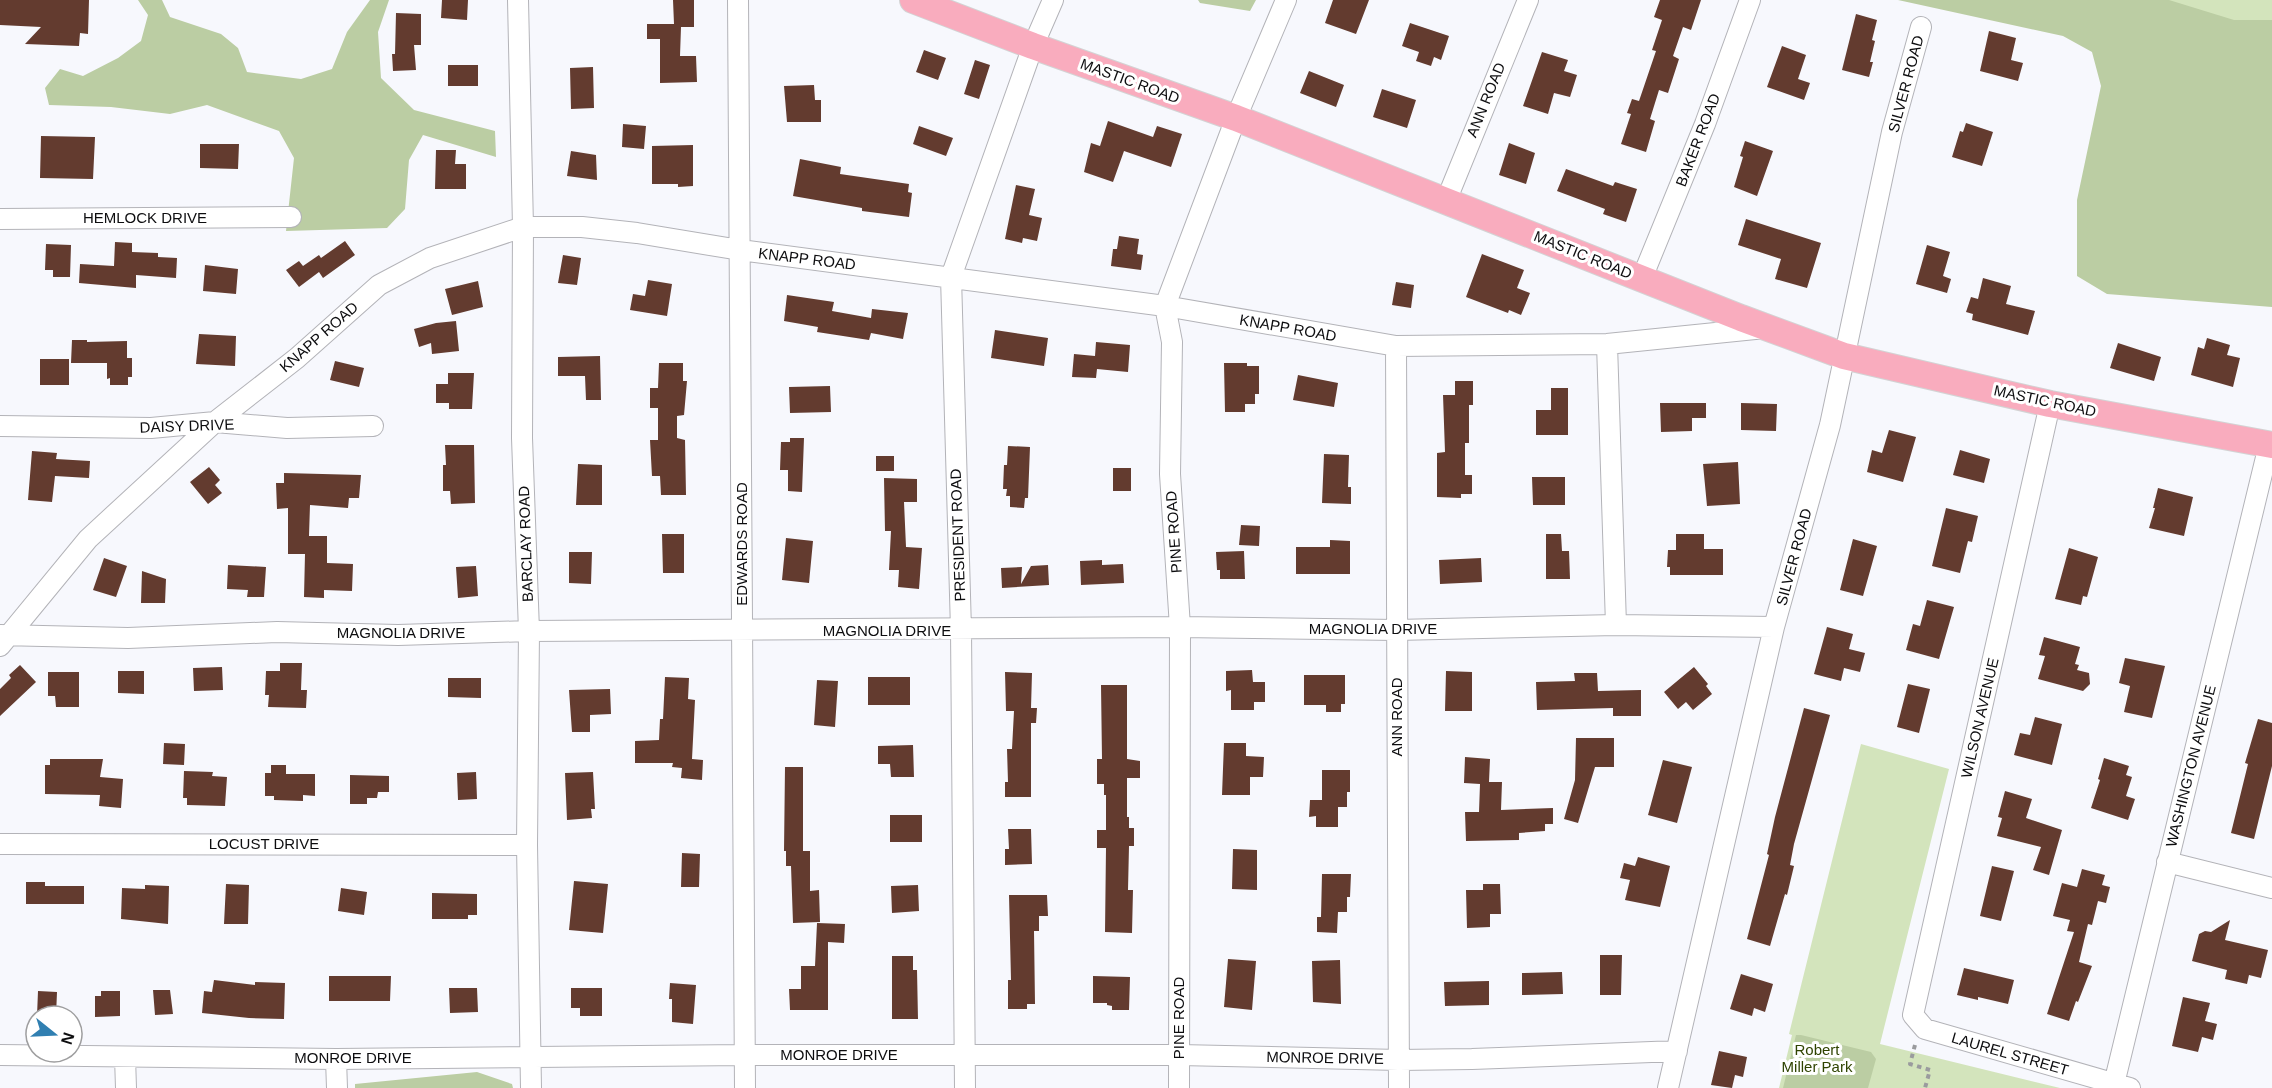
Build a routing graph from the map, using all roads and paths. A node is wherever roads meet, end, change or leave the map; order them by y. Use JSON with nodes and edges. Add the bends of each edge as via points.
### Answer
{"nodes":[{"id":1,"x":518,"y":0,"type":"edge"},
{"id":2,"x":738,"y":0,"type":"edge"},
{"id":3,"x":913,"y":0,"type":"edge"},
{"id":4,"x":1053,"y":0,"type":"edge"},
{"id":5,"x":1286,"y":0,"type":"edge"},
{"id":6,"x":1528,"y":0,"type":"edge"},
{"id":7,"x":1750,"y":0,"type":"edge"},
{"id":8,"x":1921,"y":27,"type":"dead end"},
{"id":9,"x":1033,"y":46,"type":"junction"},
{"id":10,"x":1236,"y":118,"type":"junction"},
{"id":11,"x":1446,"y":201,"type":"junction"},
{"id":12,"x":291,"y":217,"type":"dead end"},
{"id":13,"x":0,"y":219,"type":"edge"},
{"id":14,"x":523,"y":227,"type":"junction"},
{"id":15,"x":740,"y":250,"type":"junction"},
{"id":16,"x":951,"y":278,"type":"junction"},
{"id":17,"x":1642,"y":279,"type":"junction"},
{"id":18,"x":1165,"y":306,"type":"junction"},
{"id":19,"x":1767,"y":328,"type":"junction"},
{"id":20,"x":1607,"y":344,"type":"junction"},
{"id":21,"x":1396,"y":346,"type":"junction"},
{"id":22,"x":1844,"y":356,"type":"junction"},
{"id":23,"x":2050,"y":404,"type":"junction"},
{"id":24,"x":215,"y":422,"type":"junction"},
{"id":25,"x":0,"y":426,"type":"edge"},
{"id":26,"x":373,"y":426,"type":"dead end"},
{"id":27,"x":2271,"y":445,"type":"edge"},
{"id":28,"x":1616,"y":625,"type":"junction"},
{"id":29,"x":1180,"y":627,"type":"junction"},
{"id":30,"x":1774,"y":627,"type":"junction"},
{"id":31,"x":961,"y":630,"type":"junction"},
{"id":32,"x":1396,"y":630,"type":"junction"},
{"id":33,"x":528,"y":631,"type":"junction"},
{"id":34,"x":743,"y":631,"type":"junction"},
{"id":35,"x":3,"y":639,"type":"edge"},
{"id":36,"x":0,"y":844,"type":"edge"},
{"id":37,"x":527,"y":845,"type":"junction"},
{"id":38,"x":2167,"y":862,"type":"junction"},
{"id":39,"x":2272,"y":888,"type":"edge"},
{"id":40,"x":1923,"y":1026,"type":"junction"},
{"id":41,"x":1677,"y":1051,"type":"junction"},
{"id":42,"x":745,"y":1054,"type":"junction"},
{"id":43,"x":0,"y":1055,"type":"edge"},
{"id":44,"x":965,"y":1055,"type":"junction"},
{"id":45,"x":1179,"y":1055,"type":"junction"},
{"id":46,"x":531,"y":1056,"type":"junction"},
{"id":47,"x":125,"y":1057,"type":"junction"},
{"id":48,"x":336,"y":1059,"type":"junction"},
{"id":49,"x":1399,"y":1060,"type":"junction"},
{"id":50,"x":2119,"y":1087,"type":"edge"},
{"id":51,"x":126,"y":1088,"type":"edge"},
{"id":52,"x":337,"y":1088,"type":"edge"},
{"id":53,"x":531,"y":1088,"type":"edge"},
{"id":54,"x":745,"y":1088,"type":"edge"},
{"id":55,"x":966,"y":1088,"type":"edge"},
{"id":56,"x":1179,"y":1088,"type":"edge"},
{"id":57,"x":1399,"y":1088,"type":"edge"},
{"id":58,"x":1668,"y":1088,"type":"edge"},
{"id":59,"x":1924,"y":1088,"type":"edge"}],
"edges":[{"from":1,"to":14,"type":"street","name":"BARCLAY ROAD"},
{"from":2,"to":15,"type":"street","name":"EDWARDS ROAD"},
{"from":3,"to":9,"type":"main road","name":"MASTIC ROAD"},
{"from":4,"to":9,"type":"street","name":"PRESIDENT ROAD"},
{"from":5,"to":10,"type":"street"},
{"from":6,"to":11,"type":"street","name":"ANN ROAD"},
{"from":7,"to":17,"type":"street","name":"BAKER ROAD"},
{"from":8,"to":22,"type":"street","name":"SILVER ROAD","via":[[1892,132]]},
{"from":9,"to":10,"type":"main road","name":"MASTIC ROAD"},
{"from":9,"to":16,"type":"street","name":"PRESIDENT ROAD"},
{"from":10,"to":11,"type":"main road","name":"MASTIC ROAD"},
{"from":10,"to":18,"type":"street"},
{"from":11,"to":17,"type":"main road","name":"MASTIC ROAD"},
{"from":12,"to":13,"type":"street","name":"HEMLOCK DRIVE"},
{"from":14,"to":15,"type":"street","name":"KNAPP ROAD","via":[[582,227]]},
{"from":14,"to":24,"type":"street","name":"KNAPP ROAD","via":[[430,258],[379,285],[297,358]]},
{"from":14,"to":33,"type":"street","name":"BARCLAY ROAD","via":[[522,438]]},
{"from":15,"to":16,"type":"street","name":"KNAPP ROAD"},
{"from":15,"to":34,"type":"street","name":"EDWARDS ROAD"},
{"from":16,"to":18,"type":"street","name":"KNAPP ROAD"},
{"from":16,"to":31,"type":"street","name":"PRESIDENT ROAD"},
{"from":17,"to":19,"type":"main road","name":"MASTIC ROAD"},
{"from":18,"to":21,"type":"street","name":"KNAPP ROAD"},
{"from":18,"to":29,"type":"street","name":"PINE ROAD","via":[[1172,342],[1170,474]]},
{"from":19,"to":20,"type":"street","name":"KNAPP ROAD"},
{"from":19,"to":22,"type":"main road","name":"MASTIC ROAD"},
{"from":20,"to":21,"type":"street","name":"KNAPP ROAD"},
{"from":20,"to":28,"type":"street"},
{"from":21,"to":32,"type":"street","name":"ANN ROAD"},
{"from":22,"to":23,"type":"main road","name":"MASTIC ROAD"},
{"from":22,"to":30,"type":"street","name":"SILVER ROAD","via":[[1830,425]]},
{"from":23,"to":27,"type":"main road","name":"MASTIC ROAD"},
{"from":23,"to":40,"type":"street","name":"WILSON AVENUE","via":[[1913,1015]]},
{"from":24,"to":25,"type":"street","name":"DAISY DRIVE","via":[[150,428]]},
{"from":24,"to":26,"type":"street","name":"DAISY DRIVE","via":[[287,428]]},
{"from":24,"to":35,"type":"street","name":"KNAPP ROAD","via":[[88,539]]},
{"from":27,"to":38,"type":"street","name":"WASHINGTON AVENUE"},
{"from":28,"to":30,"type":"street","name":"MAGNOLIA DRIVE"},
{"from":28,"to":32,"type":"street","name":"MAGNOLIA DRIVE"},
{"from":29,"to":31,"type":"street","name":"MAGNOLIA DRIVE"},
{"from":29,"to":32,"type":"street","name":"MAGNOLIA DRIVE"},
{"from":29,"to":45,"type":"street","name":"PINE ROAD"},
{"from":30,"to":41,"type":"street","name":"SILVER ROAD"},
{"from":31,"to":34,"type":"street","name":"MAGNOLIA DRIVE"},
{"from":31,"to":44,"type":"street","name":"PRESIDENT ROAD"},
{"from":32,"to":49,"type":"street","name":"ANN ROAD"},
{"from":33,"to":34,"type":"street","name":"MAGNOLIA DRIVE"},
{"from":33,"to":35,"type":"street","name":"MAGNOLIA DRIVE"},
{"from":33,"to":37,"type":"street","name":"BARCLAY ROAD"},
{"from":34,"to":42,"type":"street","name":"EDWARDS ROAD"},
{"from":36,"to":37,"type":"street","name":"LOCUST DRIVE"},
{"from":37,"to":46,"type":"street","name":"BARCLAY ROAD"},
{"from":38,"to":39,"type":"street"},
{"from":38,"to":50,"type":"street","name":"WASHINGTON AVENUE"},
{"from":40,"to":50,"type":"street","name":"LAUREL STREET"},
{"from":40,"to":59,"type":"path","via":[[1910,1064],[1930,1070]]},
{"from":41,"to":49,"type":"street","name":"MONROE DRIVE"},
{"from":41,"to":58,"type":"street","name":"SILVER ROAD"},
{"from":42,"to":44,"type":"street","name":"MONROE DRIVE"},
{"from":42,"to":46,"type":"street","name":"MONROE DRIVE"},
{"from":42,"to":54,"type":"street","name":"EDWARDS ROAD"},
{"from":43,"to":47,"type":"street","name":"MONROE DRIVE"},
{"from":44,"to":45,"type":"street","name":"MONROE DRIVE"},
{"from":44,"to":55,"type":"street","name":"PRESIDENT ROAD"},
{"from":45,"to":49,"type":"street","name":"MONROE DRIVE"},
{"from":45,"to":56,"type":"street","name":"PINE ROAD"},
{"from":46,"to":48,"type":"street","name":"MONROE DRIVE"},
{"from":46,"to":53,"type":"street","name":"BARCLAY ROAD"},
{"from":47,"to":48,"type":"street","name":"MONROE DRIVE"},
{"from":47,"to":51,"type":"street"},
{"from":48,"to":52,"type":"street"},
{"from":49,"to":57,"type":"street","name":"ANN ROAD"}]}
